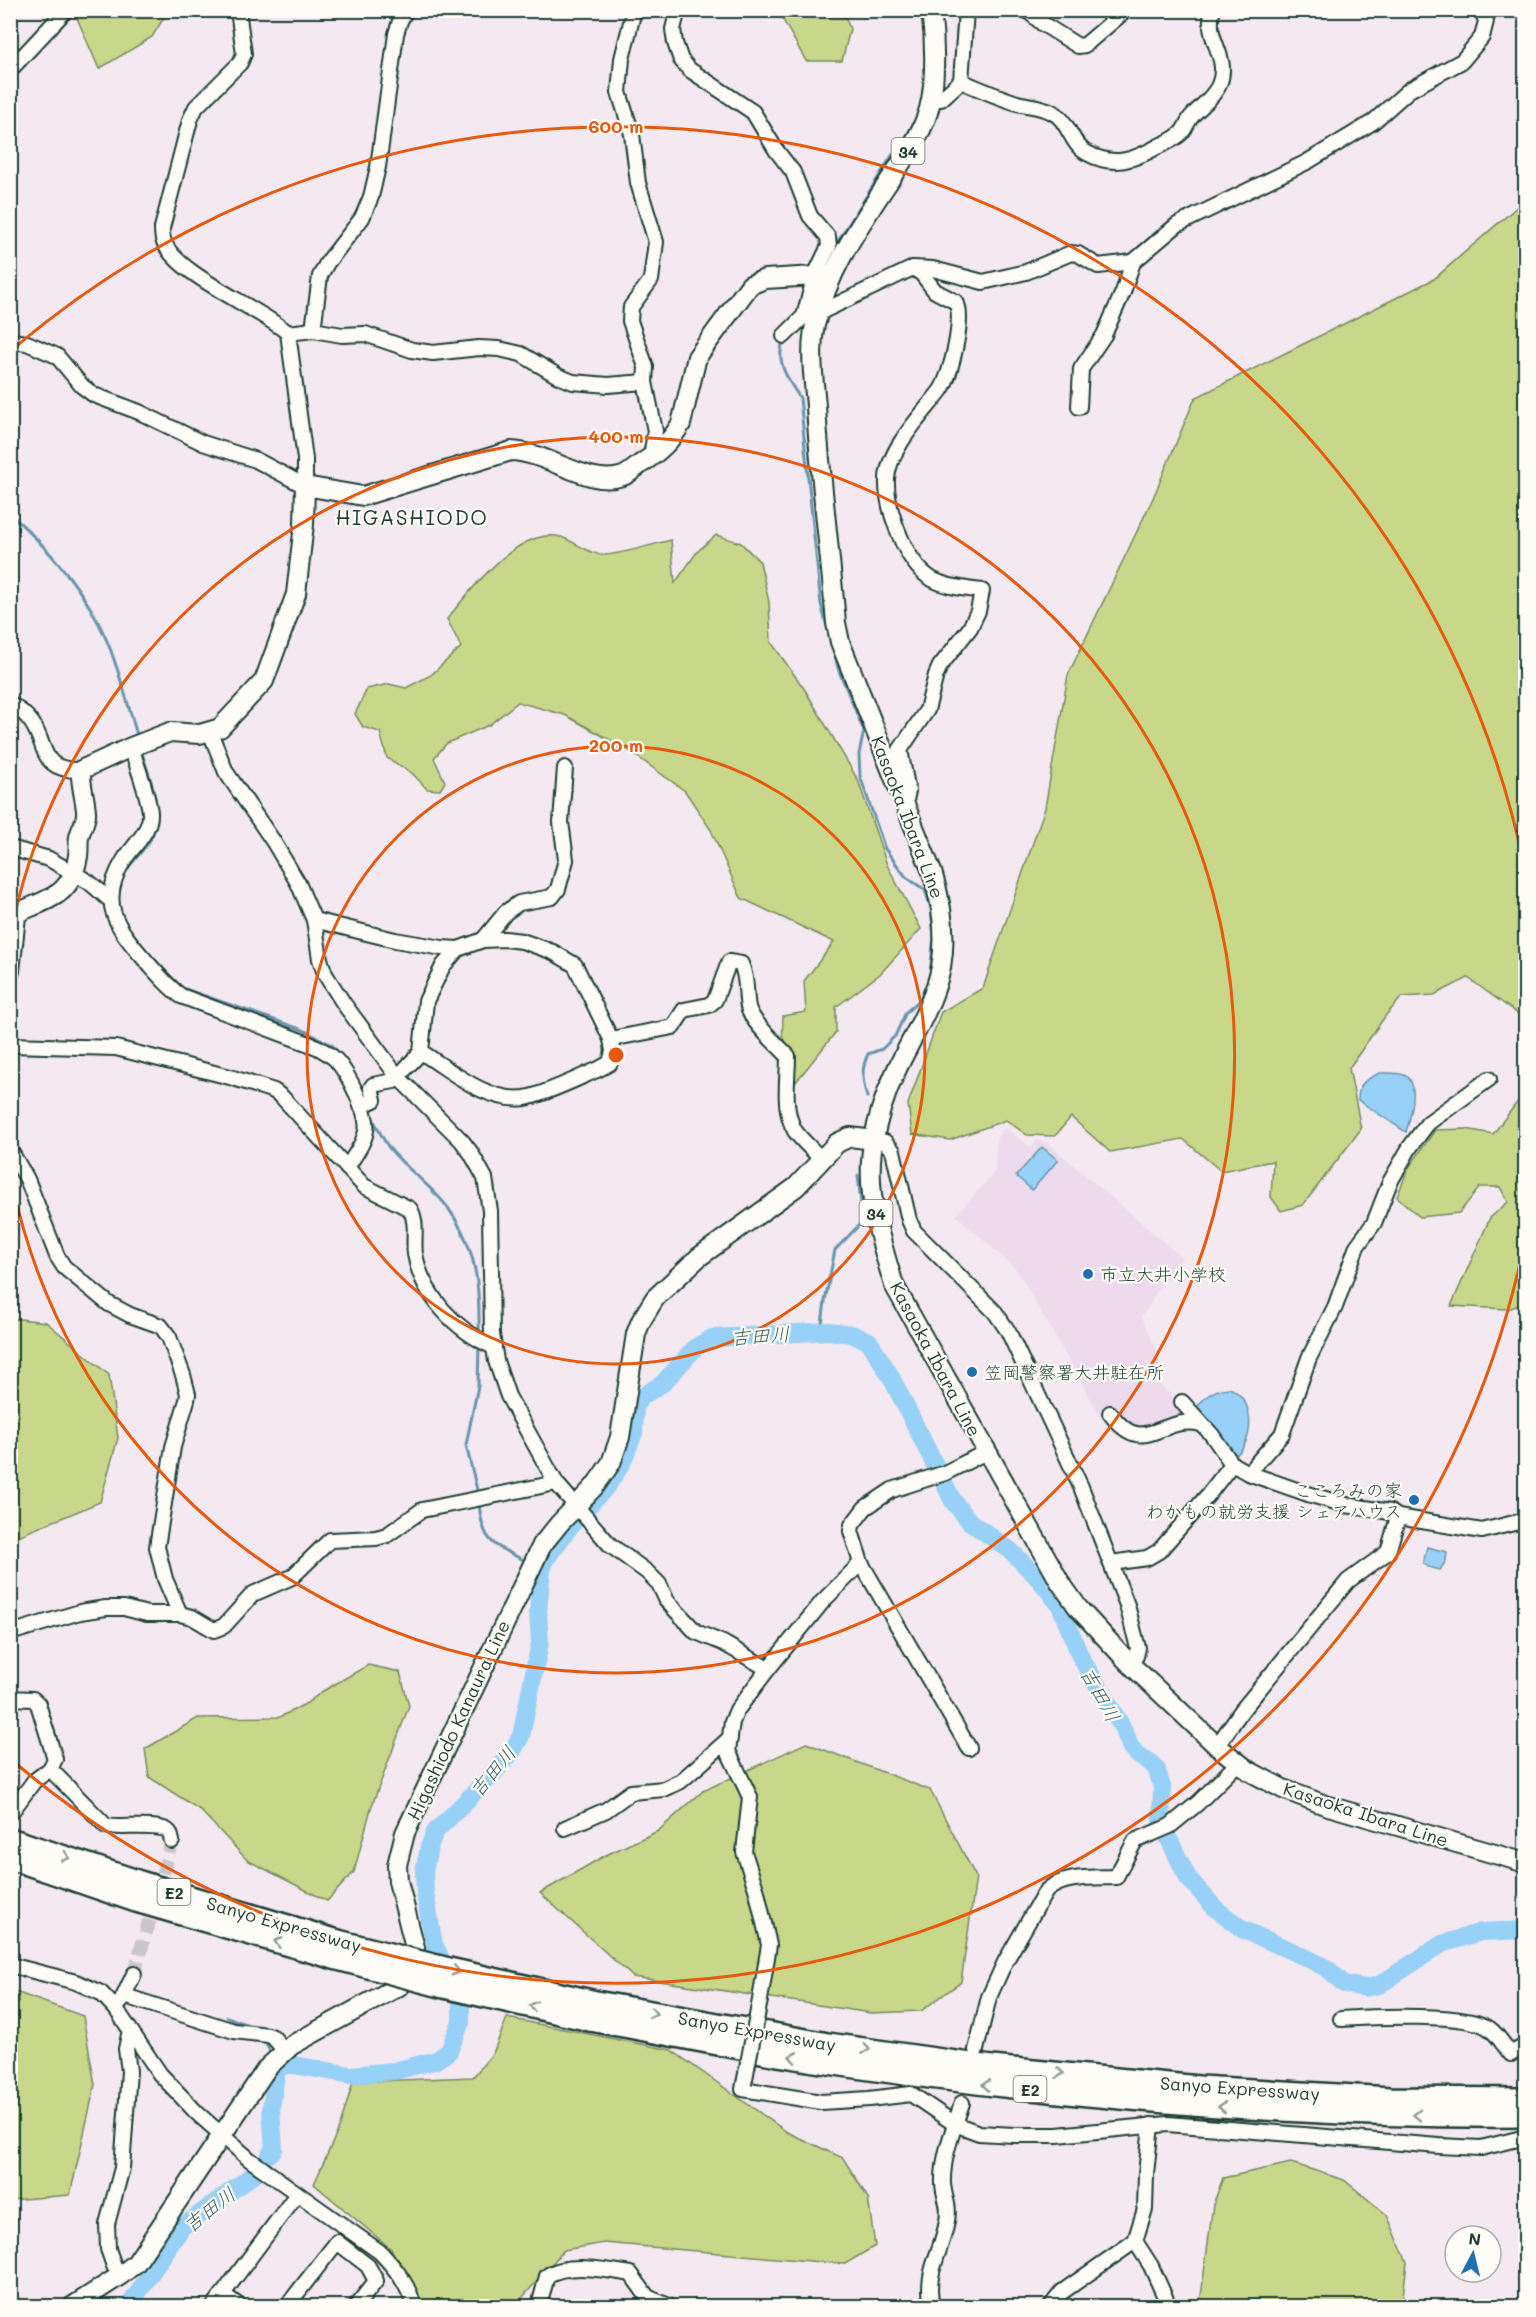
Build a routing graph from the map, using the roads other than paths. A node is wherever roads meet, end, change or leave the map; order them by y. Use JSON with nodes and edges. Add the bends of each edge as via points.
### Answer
{"nodes":[{"id":1,"x":66,"y":10,"type":"edge"},
{"id":2,"x":238,"y":10,"type":"edge"},
{"id":3,"x":406,"y":10,"type":"edge"},
{"id":4,"x":633,"y":10,"type":"edge"},
{"id":5,"x":678,"y":10,"type":"edge"},
{"id":6,"x":931,"y":10,"type":"edge"},
{"id":7,"x":966,"y":10,"type":"edge"},
{"id":8,"x":1026,"y":10,"type":"edge"},
{"id":9,"x":1126,"y":10,"type":"edge"},
{"id":10,"x":1214,"y":10,"type":"edge"},
{"id":11,"x":1482,"y":10,"type":"edge"},
{"id":12,"x":10,"y":70,"type":"edge"},
{"id":13,"x":961,"y":81,"type":"junction"},
{"id":14,"x":931,"y":99,"type":"junction"},
{"id":15,"x":1133,"y":262,"type":"junction"},
{"id":16,"x":913,"y":268,"type":"junction"},
{"id":17,"x":824,"y":275,"type":"junction"},
{"id":18,"x":819,"y":313,"type":"junction"},
{"id":19,"x":312,"y":330,"type":"junction"},
{"id":20,"x":288,"y":333,"type":"junction"},
{"id":21,"x":784,"y":336,"type":"dead end"},
{"id":22,"x":10,"y":341,"type":"edge"},
{"id":23,"x":645,"y":382,"type":"junction"},
{"id":24,"x":1079,"y":407,"type":"dead end"},
{"id":25,"x":651,"y":457,"type":"junction"},
{"id":26,"x":305,"y":486,"type":"junction"},
{"id":27,"x":10,"y":704,"type":"edge"},
{"id":28,"x":210,"y":732,"type":"junction"},
{"id":29,"x":137,"y":744,"type":"junction"},
{"id":30,"x":565,"y":768,"type":"dead end"},
{"id":31,"x":81,"y":770,"type":"junction"},
{"id":32,"x":905,"y":802,"type":"junction"},
{"id":33,"x":10,"y":848,"type":"edge"},
{"id":34,"x":74,"y":873,"type":"junction"},
{"id":35,"x":111,"y":900,"type":"junction"},
{"id":36,"x":314,"y":920,"type":"junction"},
{"id":37,"x":483,"y":940,"type":"junction"},
{"id":38,"x":458,"y":949,"type":"junction"},
{"id":39,"x":10,"y":971,"type":"edge"},
{"id":40,"x":611,"y":1039,"type":"junction"},
{"id":41,"x":10,"y":1045,"type":"edge"},
{"id":42,"x":421,"y":1052,"type":"junction"},
{"id":43,"x":398,"y":1077,"type":"junction"},
{"id":44,"x":1489,"y":1079,"type":"dead end"},
{"id":45,"x":364,"y":1104,"type":"junction"},
{"id":46,"x":874,"y":1140,"type":"junction"},
{"id":47,"x":10,"y":1150,"type":"edge"},
{"id":48,"x":821,"y":1159,"type":"junction"},
{"id":49,"x":347,"y":1168,"type":"junction"},
{"id":50,"x":484,"y":1342,"type":"junction"},
{"id":51,"x":1182,"y":1402,"type":"dead end"},
{"id":52,"x":1110,"y":1413,"type":"dead end"},
{"id":53,"x":1201,"y":1424,"type":"junction"},
{"id":54,"x":986,"y":1452,"type":"junction"},
{"id":55,"x":1232,"y":1464,"type":"junction"},
{"id":56,"x":1248,"y":1473,"type":"junction"},
{"id":57,"x":556,"y":1483,"type":"junction"},
{"id":58,"x":582,"y":1511,"type":"junction"},
{"id":59,"x":1398,"y":1517,"type":"junction"},
{"id":60,"x":1526,"y":1520,"type":"edge"},
{"id":61,"x":861,"y":1563,"type":"junction"},
{"id":62,"x":1111,"y":1563,"type":"junction"},
{"id":63,"x":180,"y":1614,"type":"junction"},
{"id":64,"x":10,"y":1633,"type":"edge"},
{"id":65,"x":1129,"y":1662,"type":"junction"},
{"id":66,"x":768,"y":1669,"type":"junction"},
{"id":67,"x":10,"y":1698,"type":"edge"},
{"id":68,"x":730,"y":1738,"type":"junction"},
{"id":69,"x":1217,"y":1746,"type":"junction"},
{"id":70,"x":969,"y":1748,"type":"dead end"},
{"id":71,"x":1238,"y":1763,"type":"junction"},
{"id":72,"x":51,"y":1769,"type":"junction"},
{"id":73,"x":12,"y":1810,"type":"edge"},
{"id":74,"x":565,"y":1828,"type":"dead end"},
{"id":75,"x":10,"y":1839,"type":"edge"},
{"id":76,"x":172,"y":1841,"type":"dead end"},
{"id":77,"x":10,"y":1858,"type":"edge"},
{"id":78,"x":1526,"y":1863,"type":"edge"},
{"id":79,"x":336,"y":1949,"type":"junction"},
{"id":80,"x":10,"y":1965,"type":"edge"},
{"id":81,"x":134,"y":1974,"type":"tunnel mouth"},
{"id":82,"x":125,"y":1996,"type":"junction"},
{"id":83,"x":116,"y":2009,"type":"junction"},
{"id":84,"x":1341,"y":2019,"type":"dead end"},
{"id":85,"x":130,"y":2030,"type":"junction"},
{"id":86,"x":1526,"y":2045,"type":"edge"},
{"id":87,"x":285,"y":2050,"type":"junction"},
{"id":88,"x":976,"y":2050,"type":"dead end"},
{"id":89,"x":1526,"y":2099,"type":"edge"},
{"id":90,"x":962,"y":2103,"type":"dead end"},
{"id":91,"x":1475,"y":2108,"type":"junction"},
{"id":92,"x":1526,"y":2116,"type":"edge"},
{"id":93,"x":955,"y":2124,"type":"junction"},
{"id":94,"x":1151,"y":2125,"type":"junction"},
{"id":95,"x":224,"y":2136,"type":"junction"},
{"id":96,"x":1526,"y":2137,"type":"edge"},
{"id":97,"x":297,"y":2194,"type":"junction"},
{"id":98,"x":1135,"y":2241,"type":"junction"},
{"id":99,"x":122,"y":2275,"type":"junction"},
{"id":100,"x":224,"y":2294,"type":"junction"},
{"id":101,"x":650,"y":2302,"type":"edge"},
{"id":102,"x":73,"y":2307,"type":"edge"},
{"id":103,"x":214,"y":2307,"type":"edge"},
{"id":104,"x":239,"y":2307,"type":"edge"},
{"id":105,"x":287,"y":2307,"type":"edge"},
{"id":106,"x":356,"y":2307,"type":"edge"},
{"id":107,"x":414,"y":2307,"type":"edge"},
{"id":108,"x":539,"y":2307,"type":"edge"},
{"id":109,"x":669,"y":2307,"type":"edge"},
{"id":110,"x":932,"y":2307,"type":"edge"},
{"id":111,"x":1051,"y":2307,"type":"edge"},
{"id":112,"x":1169,"y":2307,"type":"edge"}],
"edges":[{"from":1,"to":12,"type":"street"},
{"from":2,"to":20,"type":"street","via":[[244,54],[232,74],[196,107],[190,120],[162,228],[164,242],[183,265]]},
{"from":3,"to":19,"type":"street","via":[[396,34],[371,197],[362,218],[320,276]]},
{"from":4,"to":23,"type":"street","via":[[622,59],[620,92],[632,134],[638,183],[656,242],[651,280],[630,314],[646,367]]},
{"from":5,"to":17,"type":"street","via":[[673,29],[681,60],[753,112],[793,172],[810,216],[828,237]]},
{"from":6,"to":14,"type":"main road","name":"Kasaoka Ibara Line","number":"34","via":[[935,41]]},
{"from":7,"to":13,"type":"street"},
{"from":8,"to":9,"type":"street","via":[[1078,46],[1085,45]]},
{"from":10,"to":13,"type":"street","via":[[1210,30],[1222,61],[1218,87],[1179,135],[1131,161],[1097,158],[1078,146],[1056,113]]},
{"from":11,"to":15,"type":"street","via":[[1486,21],[1482,37],[1462,61],[1409,90],[1373,122],[1307,162],[1177,225]]},
{"from":13,"to":14,"type":"street","via":[[941,99]]},
{"from":14,"to":17,"type":"main road","name":"Kasaoka Ibara Line","number":"34","via":[[925,121],[906,155]]},
{"from":15,"to":16,"type":"street","via":[[1098,266],[1071,253],[1026,272],[983,282],[933,268]]},
{"from":15,"to":24,"type":"street","via":[[1104,335],[1082,369]]},
{"from":16,"to":18,"type":"street"},
{"from":16,"to":32,"type":"street","via":[[935,291],[956,302],[960,317],[944,385],[918,416],[891,463],[887,478],[889,497],[896,528],[926,577],[951,587],[982,591],[970,628],[940,666],[927,710],[900,750],[908,790]]},
{"from":17,"to":18,"type":"main road","name":"Kasaoka Ibara Line","number":"34"},
{"from":17,"to":21,"type":"street","via":[[804,316]]},
{"from":17,"to":25,"type":"main road","via":[[765,279],[750,285],[697,357],[681,424]]},
{"from":18,"to":32,"type":"main road","name":"Kasaoka Ibara Line","number":"34","via":[[814,328],[814,376],[836,623],[847,662]]},
{"from":19,"to":20,"type":"street"},
{"from":19,"to":23,"type":"street","via":[[365,334],[411,350],[433,353],[499,349],[521,354],[573,382]]},
{"from":20,"to":26,"type":"street"},
{"from":22,"to":26,"type":"street","via":[[27,343],[57,356],[94,395],[203,443],[256,460]]},
{"from":23,"to":25,"type":"street","via":[[655,431]]},
{"from":25,"to":26,"type":"main road","via":[[624,476],[600,478],[542,456],[511,451],[363,496]]},
{"from":26,"to":28,"type":"main road","via":[[296,594],[264,681],[220,728]]},
{"from":27,"to":31,"type":"street","via":[[32,723],[44,753],[55,764],[67,770]]},
{"from":28,"to":29,"type":"main road","via":[[170,732]]},
{"from":28,"to":36,"type":"street","via":[[226,772],[273,841]]},
{"from":29,"to":31,"type":"main road"},
{"from":29,"to":35,"type":"street","via":[[150,813],[140,839],[116,876]]},
{"from":30,"to":37,"type":"street","via":[[561,822],[566,860],[558,889],[552,897],[519,903],[506,912]]},
{"from":31,"to":34,"type":"main road","via":[[86,821],[79,836]]},
{"from":32,"to":46,"type":"main road","name":"Kasaoka Ibara Line","number":"34","via":[[938,890],[944,949],[929,1004],[887,1092]]},
{"from":33,"to":34,"type":"street","via":[[50,859]]},
{"from":34,"to":35,"type":"street"},
{"from":34,"to":39,"type":"main road","via":[[58,895],[16,916]]},
{"from":35,"to":45,"type":"street","via":[[120,931],[169,987],[198,1004],[329,1054]]},
{"from":36,"to":38,"type":"street","via":[[412,944]]},
{"from":36,"to":43,"type":"street","via":[[325,974]]},
{"from":37,"to":38,"type":"street"},
{"from":37,"to":40,"type":"street","via":[[522,941],[566,958],[575,966]]},
{"from":38,"to":42,"type":"street","via":[[443,966],[426,1001]]},
{"from":40,"to":42,"type":"street","via":[[614,1051],[610,1064],[528,1098],[514,1099],[469,1084]]},
{"from":40,"to":48,"type":"street","via":[[673,1027],[684,1010],[709,1005],[716,999],[729,962],[741,964],[746,974],[751,1016],[788,1056],[787,1108],[791,1122]]},
{"from":41,"to":49,"type":"street","via":[[116,1048],[273,1091]]},
{"from":42,"to":43,"type":"street"},
{"from":43,"to":45,"type":"street","via":[[387,1084],[373,1085],[374,1100]]},
{"from":43,"to":50,"type":"street","via":[[462,1141],[485,1178],[490,1211]]},
{"from":44,"to":56,"type":"street","via":[[1428,1123],[1410,1146],[1389,1182],[1374,1222],[1357,1245],[1282,1434]]},
{"from":45,"to":49,"type":"street","via":[[366,1131]]},
{"from":46,"to":48,"type":"main road","name":"Higashiodo Kanaura Line","via":[[844,1138]]},
{"from":46,"to":54,"type":"main road","name":"Kasaoka Ibara Line","number":"34","via":[[874,1199],[894,1285]]},
{"from":46,"to":62,"type":"street","via":[[893,1150],[914,1231],[995,1312],[1008,1331],[1077,1477]]},
{"from":47,"to":63,"type":"street","via":[[27,1179],[64,1267],[110,1304],[161,1326],[169,1336],[188,1394],[173,1447],[157,1547]]},
{"from":48,"to":58,"type":"main road","name":"Higashiodo Kanaura Line","via":[[796,1187],[699,1257],[647,1309],[632,1352],[616,1450]]},
{"from":49,"to":50,"type":"street","via":[[373,1192],[410,1209],[414,1215],[416,1258],[427,1284],[449,1318]]},
{"from":50,"to":57,"type":"street","via":[[508,1396]]},
{"from":51,"to":53,"type":"street"},
{"from":52,"to":53,"type":"street","via":[[1120,1428],[1130,1434],[1184,1422]]},
{"from":53,"to":55,"type":"street"},
{"from":54,"to":61,"type":"street","via":[[940,1474],[892,1490],[865,1508],[851,1531]]},
{"from":54,"to":65,"type":"main road","name":"Kasaoka Ibara Line","number":"34","via":[[1060,1582],[1079,1609]]},
{"from":55,"to":56,"type":"street"},
{"from":55,"to":62,"type":"street","via":[[1159,1551],[1147,1558]]},
{"from":56,"to":59,"type":"street","via":[[1308,1494]]},
{"from":57,"to":58,"type":"street"},
{"from":57,"to":63,"type":"street","via":[[422,1510],[376,1538],[330,1540],[292,1578],[253,1594],[224,1626],[214,1630]]},
{"from":58,"to":66,"type":"street","via":[[610,1545],[647,1572],[696,1632]]},
{"from":58,"to":87,"type":"main road","name":"Higashiodo Kanaura Line","via":[[549,1535],[532,1565],[405,1833],[399,1850],[398,1881],[415,1948],[412,1966],[401,1985]]},
{"from":59,"to":60,"type":"street","via":[[1455,1525],[1469,1531]]},
{"from":59,"to":69,"type":"street","via":[[1388,1552],[1348,1581]]},
{"from":61,"to":66,"type":"street","via":[[823,1601]]},
{"from":61,"to":70,"type":"street"},
{"from":62,"to":65,"type":"street","via":[[1138,1648]]},
{"from":63,"to":64,"type":"street","via":[[106,1608]]},
{"from":65,"to":69,"type":"main road","name":"Kasaoka Ibara Line","number":"34"},
{"from":66,"to":68,"type":"street","via":[[737,1710]]},
{"from":67,"to":72,"type":"street","via":[[33,1699],[38,1704],[55,1759]]},
{"from":68,"to":74,"type":"street","via":[[681,1781],[664,1789],[631,1792],[606,1810]]},
{"from":68,"to":93,"type":"street","bridge":true,"via":[[728,1752],[750,1797],[744,1852],[769,1945],[744,2090],[821,2102],[911,2094]]},
{"from":69,"to":71,"type":"main road","name":"Kasaoka Ibara Line","number":"34"},
{"from":71,"to":78,"type":"main road","name":"Kasaoka Ibara Line","number":"34","via":[[1284,1789],[1325,1804]]},
{"from":71,"to":88,"type":"street","via":[[1170,1826],[1135,1841],[1116,1876],[1067,1880],[1046,1890],[989,1997]]},
{"from":72,"to":73,"type":"street","via":[[34,1781]]},
{"from":72,"to":76,"type":"street","via":[[106,1826],[160,1826],[169,1831]]},
{"from":75,"to":79,"type":"highway","name":"Sanyo Expressway","number":"E2","one_way":true},
{"from":79,"to":77,"type":"highway","name":"Sanyo Expressway","number":"E2","one_way":true,"via":[[136,1900]]},
{"from":79,"to":91,"type":"highway","name":"Sanyo Expressway","number":"E2","bridge":true,"via":[[444,1987],[593,2011],[825,2062],[989,2085],[1190,2105],[1370,2115]]},
{"from":80,"to":83,"type":"street","via":[[76,1982],[101,1993]]},
{"from":81,"to":82,"type":"street"},
{"from":82,"to":83,"type":"street"},
{"from":82,"to":87,"type":"street","via":[[205,2023],[273,2037]]},
{"from":83,"to":85,"type":"street"},
{"from":84,"to":86,"type":"street","via":[[1386,2015],[1458,2019],[1488,2027],[1511,2054]]},
{"from":85,"to":95,"type":"street","via":[[181,2098]]},
{"from":85,"to":99,"type":"street","via":[[122,2168],[107,2224],[108,2249]]},
{"from":87,"to":95,"type":"main road","name":"Higashiodo Kanaura Line","via":[[267,2068]]},
{"from":89,"to":91,"type":"highway","name":"Sanyo Expressway","number":"E2"},
{"from":90,"to":93,"type":"street"},
{"from":91,"to":92,"type":"highway","name":"Sanyo Expressway","number":"E2"},
{"from":93,"to":94,"type":"street","via":[[979,2133],[1014,2135]]},
{"from":93,"to":110,"type":"street","via":[[943,2184],[949,2207],[928,2291]]},
{"from":94,"to":96,"type":"street","via":[[1481,2148]]},
{"from":94,"to":98,"type":"street","via":[[1145,2209]]},
{"from":95,"to":97,"type":"street"},
{"from":95,"to":99,"type":"main road","name":"Higashiodo Kanaura Line","via":[[136,2263]]},
{"from":97,"to":100,"type":"street"},
{"from":97,"to":107,"type":"street","via":[[380,2252],[398,2271]]},
{"from":98,"to":111,"type":"street","via":[[1062,2292]]},
{"from":98,"to":112,"type":"street"},
{"from":99,"to":102,"type":"main road","name":"Higashiodo Kanaura Line"},
{"from":100,"to":103,"type":"street"},
{"from":100,"to":104,"type":"street"},
{"from":101,"to":108,"type":"street","via":[[630,2274],[590,2268],[547,2276]]},
{"from":101,"to":109,"type":"street"},
{"from":105,"to":106,"type":"street","via":[[337,2242],[368,2266],[376,2282]]}]}
